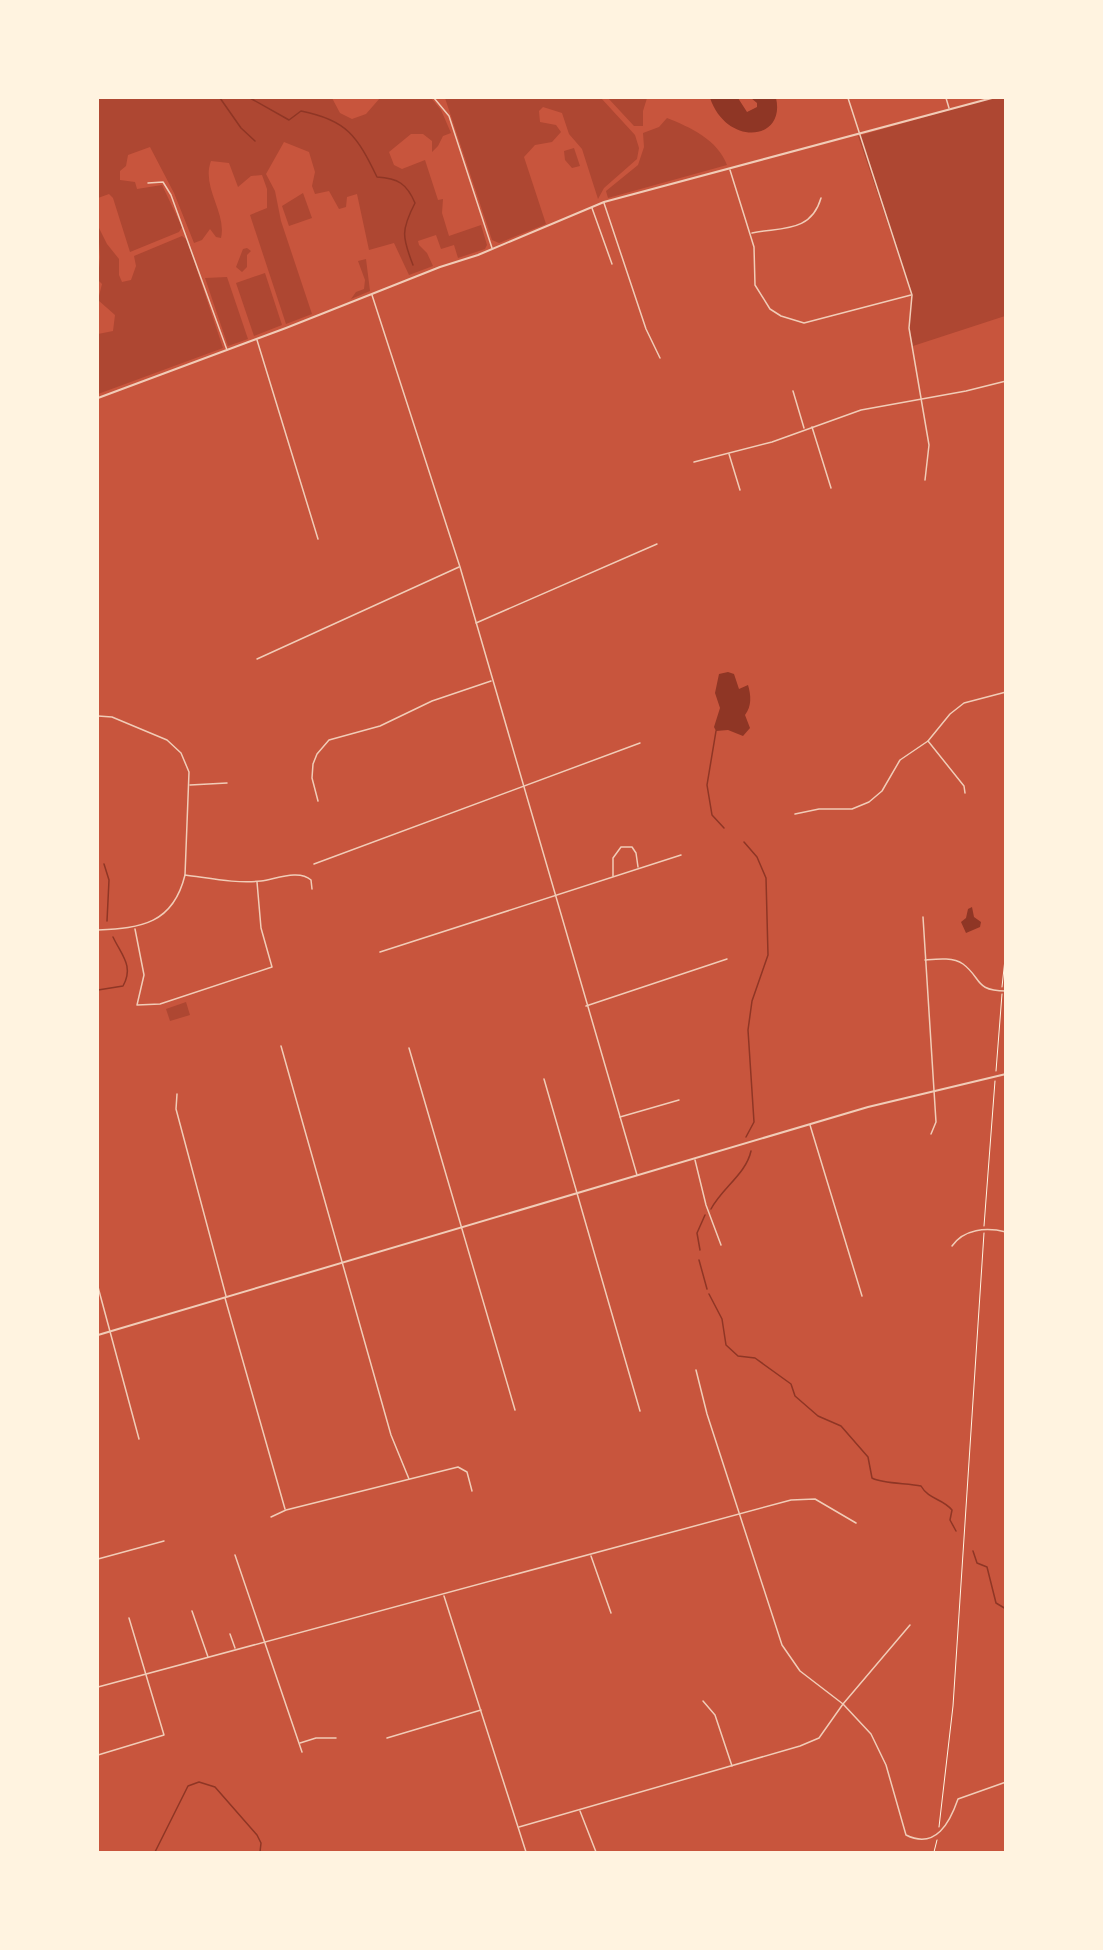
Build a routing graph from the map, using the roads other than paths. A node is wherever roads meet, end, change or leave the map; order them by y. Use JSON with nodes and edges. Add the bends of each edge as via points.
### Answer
{"nodes":[{"id":1,"x":434,"y":98,"type":"edge"},
{"id":2,"x":848,"y":98,"type":"edge"},
{"id":3,"x":946,"y":98,"type":"edge"},
{"id":4,"x":992,"y":98,"type":"edge"},
{"id":5,"x":950,"y":109,"type":"junction"},
{"id":6,"x":858,"y":136,"type":"junction"},
{"id":7,"x":730,"y":169,"type":"junction"},
{"id":8,"x":148,"y":183,"type":"dead end"},
{"id":9,"x":821,"y":198,"type":"dead end"},
{"id":10,"x":604,"y":202,"type":"junction"},
{"id":11,"x":592,"y":207,"type":"junction"},
{"id":12,"x":751,"y":234,"type":"junction"},
{"id":13,"x":492,"y":249,"type":"junction"},
{"id":14,"x":612,"y":264,"type":"dead end"},
{"id":15,"x":371,"y":294,"type":"junction"},
{"id":16,"x":912,"y":295,"type":"junction"},
{"id":17,"x":257,"y":339,"type":"junction"},
{"id":18,"x":227,"y":351,"type":"junction"},
{"id":19,"x":660,"y":358,"type":"dead end"},
{"id":20,"x":1005,"y":381,"type":"edge"},
{"id":21,"x":793,"y":391,"type":"dead end"},
{"id":22,"x":923,"y":397,"type":"junction"},
{"id":23,"x":98,"y":398,"type":"edge"},
{"id":24,"x":812,"y":426,"type":"junction"},
{"id":25,"x":804,"y":429,"type":"junction"},
{"id":26,"x":729,"y":453,"type":"junction"},
{"id":27,"x":694,"y":462,"type":"dead end"},
{"id":28,"x":925,"y":480,"type":"dead end"},
{"id":29,"x":831,"y":488,"type":"dead end"},
{"id":30,"x":740,"y":490,"type":"dead end"},
{"id":31,"x":318,"y":539,"type":"dead end"},
{"id":32,"x":657,"y":544,"type":"dead end"},
{"id":33,"x":460,"y":567,"type":"junction"},
{"id":34,"x":476,"y":623,"type":"junction"},
{"id":35,"x":258,"y":659,"type":"dead end"},
{"id":36,"x":492,"y":681,"type":"junction"},
{"id":37,"x":1005,"y":692,"type":"edge"},
{"id":38,"x":98,"y":716,"type":"edge"},
{"id":39,"x":928,"y":741,"type":"junction"},
{"id":40,"x":640,"y":743,"type":"dead end"},
{"id":41,"x":227,"y":783,"type":"dead end"},
{"id":42,"x":189,"y":785,"type":"junction"},
{"id":43,"x":523,"y":786,"type":"junction"},
{"id":44,"x":965,"y":793,"type":"dead end"},
{"id":45,"x":318,"y":801,"type":"dead end"},
{"id":46,"x":795,"y":814,"type":"dead end"},
{"id":47,"x":681,"y":855,"type":"dead end"},
{"id":48,"x":314,"y":864,"type":"dead end"},
{"id":49,"x":638,"y":868,"type":"junction"},
{"id":50,"x":185,"y":875,"type":"junction"},
{"id":51,"x":612,"y":876,"type":"junction"},
{"id":52,"x":257,"y":882,"type":"junction"},
{"id":53,"x":312,"y":890,"type":"dead end"},
{"id":54,"x":555,"y":896,"type":"junction"},
{"id":55,"x":923,"y":917,"type":"dead end"},
{"id":56,"x":135,"y":929,"type":"junction"},
{"id":57,"x":98,"y":930,"type":"edge"},
{"id":58,"x":380,"y":952,"type":"dead end"},
{"id":59,"x":728,"y":959,"type":"dead end"},
{"id":60,"x":925,"y":960,"type":"junction"},
{"id":61,"x":1004,"y":991,"type":"edge"},
{"id":62,"x":586,"y":1006,"type":"junction"},
{"id":63,"x":280,"y":1046,"type":"dead end"},
{"id":64,"x":409,"y":1048,"type":"dead end"},
{"id":65,"x":1005,"y":1074,"type":"edge"},
{"id":66,"x":544,"y":1079,"type":"dead end"},
{"id":67,"x":934,"y":1091,"type":"junction"},
{"id":68,"x":177,"y":1094,"type":"dead end"},
{"id":69,"x":679,"y":1100,"type":"dead end"},
{"id":70,"x":619,"y":1117,"type":"junction"},
{"id":71,"x":810,"y":1125,"type":"junction"},
{"id":72,"x":931,"y":1134,"type":"dead end"},
{"id":73,"x":695,"y":1159,"type":"junction"},
{"id":74,"x":637,"y":1175,"type":"junction"},
{"id":75,"x":577,"y":1193,"type":"junction"},
{"id":76,"x":461,"y":1227,"type":"junction"},
{"id":77,"x":1005,"y":1232,"type":"edge"},
{"id":78,"x":721,"y":1245,"type":"dead end"},
{"id":79,"x":952,"y":1246,"type":"dead end"},
{"id":80,"x":343,"y":1262,"type":"junction"},
{"id":81,"x":98,"y":1287,"type":"edge"},
{"id":82,"x":862,"y":1296,"type":"dead end"},
{"id":83,"x":225,"y":1297,"type":"junction"},
{"id":84,"x":110,"y":1331,"type":"junction"},
{"id":85,"x":98,"y":1335,"type":"edge"},
{"id":86,"x":696,"y":1370,"type":"dead end"},
{"id":87,"x":515,"y":1410,"type":"dead end"},
{"id":88,"x":640,"y":1411,"type":"dead end"},
{"id":89,"x":139,"y":1439,"type":"dead end"},
{"id":90,"x":410,"y":1479,"type":"junction"},
{"id":91,"x":472,"y":1491,"type":"dead end"},
{"id":92,"x":286,"y":1510,"type":"junction"},
{"id":93,"x":741,"y":1515,"type":"junction"},
{"id":94,"x":271,"y":1517,"type":"dead end"},
{"id":95,"x":856,"y":1523,"type":"dead end"},
{"id":96,"x":164,"y":1541,"type":"dead end"},
{"id":97,"x":590,"y":1555,"type":"junction"},
{"id":98,"x":235,"y":1556,"type":"dead end"},
{"id":99,"x":98,"y":1559,"type":"edge"},
{"id":100,"x":443,"y":1595,"type":"junction"},
{"id":101,"x":192,"y":1611,"type":"dead end"},
{"id":102,"x":611,"y":1613,"type":"dead end"},
{"id":103,"x":129,"y":1618,"type":"dead end"},
{"id":104,"x":910,"y":1625,"type":"dead end"},
{"id":105,"x":230,"y":1634,"type":"dead end"},
{"id":106,"x":266,"y":1642,"type":"junction"},
{"id":107,"x":235,"y":1649,"type":"junction"},
{"id":108,"x":208,"y":1658,"type":"junction"},
{"id":109,"x":146,"y":1674,"type":"junction"},
{"id":110,"x":98,"y":1687,"type":"edge"},
{"id":111,"x":703,"y":1701,"type":"dead end"},
{"id":112,"x":843,"y":1704,"type":"junction"},
{"id":113,"x":481,"y":1710,"type":"junction"},
{"id":114,"x":336,"y":1738,"type":"dead end"},
{"id":115,"x":387,"y":1738,"type":"dead end"},
{"id":116,"x":299,"y":1743,"type":"junction"},
{"id":117,"x":302,"y":1752,"type":"dead end"},
{"id":118,"x":98,"y":1755,"type":"edge"},
{"id":119,"x":732,"y":1766,"type":"junction"},
{"id":120,"x":1005,"y":1782,"type":"edge"},
{"id":121,"x":579,"y":1810,"type":"junction"},
{"id":122,"x":519,"y":1827,"type":"junction"},
{"id":123,"x":526,"y":1852,"type":"edge"},
{"id":124,"x":596,"y":1852,"type":"edge"}],
"edges":[{"from":1,"to":13,"type":"street","via":[[449,116]]},
{"from":2,"to":6,"type":"street"},
{"from":3,"to":5,"type":"street"},
{"from":4,"to":5,"type":"street"},
{"from":5,"to":6,"type":"street"},
{"from":6,"to":7,"type":"street"},
{"from":6,"to":16,"type":"street"},
{"from":7,"to":10,"type":"street"},
{"from":7,"to":12,"type":"street"},
{"from":8,"to":18,"type":"street","via":[[163,182],[171,195]]},
{"from":9,"to":12,"type":"street","via":[[818,210],[804,224]]},
{"from":10,"to":11,"type":"street"},
{"from":10,"to":19,"type":"street","via":[[646,329]]},
{"from":11,"to":13,"type":"street"},
{"from":11,"to":14,"type":"street"},
{"from":12,"to":16,"type":"street","via":[[756,257],[755,285],[770,309],[792,321],[816,321]]},
{"from":13,"to":15,"type":"street"},
{"from":15,"to":17,"type":"street"},
{"from":15,"to":33,"type":"street"},
{"from":16,"to":22,"type":"street","via":[[909,328]]},
{"from":17,"to":18,"type":"street"},
{"from":17,"to":31,"type":"street"},
{"from":18,"to":23,"type":"street"},
{"from":20,"to":22,"type":"street"},
{"from":21,"to":25,"type":"street"},
{"from":22,"to":24,"type":"street","via":[[861,410]]},
{"from":22,"to":28,"type":"street","via":[[929,445]]},
{"from":24,"to":25,"type":"street"},
{"from":24,"to":29,"type":"street"},
{"from":25,"to":26,"type":"street"},
{"from":26,"to":27,"type":"street"},
{"from":26,"to":30,"type":"street"},
{"from":32,"to":34,"type":"street"},
{"from":33,"to":34,"type":"street"},
{"from":33,"to":35,"type":"street"},
{"from":34,"to":36,"type":"street"},
{"from":36,"to":43,"type":"street"},
{"from":36,"to":45,"type":"street","via":[[432,701],[380,726],[329,740],[316,754],[313,764]]},
{"from":37,"to":39,"type":"street","via":[[964,703]]},
{"from":38,"to":42,"type":"street","via":[[112,717],[175,744],[186,762]]},
{"from":39,"to":44,"type":"street","via":[[964,786]]},
{"from":39,"to":46,"type":"street","via":[[900,760],[888,783],[863,806]]},
{"from":40,"to":43,"type":"street"},
{"from":41,"to":42,"type":"street"},
{"from":42,"to":50,"type":"street"},
{"from":43,"to":48,"type":"street"},
{"from":43,"to":54,"type":"street"},
{"from":47,"to":49,"type":"street"},
{"from":49,"to":51,"type":"street"},
{"from":49,"to":51,"type":"street","via":[[632,847],[621,847],[613,858]]},
{"from":50,"to":52,"type":"street"},
{"from":50,"to":56,"type":"street","via":[[182,888],[168,909]]},
{"from":51,"to":54,"type":"street"},
{"from":52,"to":53,"type":"street","via":[[301,876],[311,880]]},
{"from":52,"to":56,"type":"street","via":[[261,928],[272,967],[160,1004],[137,1005],[144,975]]},
{"from":54,"to":58,"type":"street"},
{"from":54,"to":62,"type":"street"},
{"from":55,"to":60,"type":"street"},
{"from":56,"to":57,"type":"street"},
{"from":59,"to":62,"type":"street"},
{"from":60,"to":61,"type":"street","via":[[954,960],[964,965],[983,987]]},
{"from":60,"to":67,"type":"street"},
{"from":62,"to":70,"type":"street"},
{"from":63,"to":80,"type":"street"},
{"from":64,"to":76,"type":"street"},
{"from":65,"to":67,"type":"street"},
{"from":66,"to":75,"type":"street"},
{"from":67,"to":71,"type":"street"},
{"from":67,"to":72,"type":"street","via":[[936,1122]]},
{"from":68,"to":83,"type":"street","via":[[176,1109]]},
{"from":69,"to":70,"type":"street"},
{"from":70,"to":74,"type":"street"},
{"from":71,"to":73,"type":"street"},
{"from":71,"to":82,"type":"street"},
{"from":73,"to":74,"type":"street"},
{"from":73,"to":78,"type":"street"},
{"from":74,"to":75,"type":"street"},
{"from":75,"to":76,"type":"street"},
{"from":75,"to":88,"type":"street"},
{"from":76,"to":80,"type":"street"},
{"from":76,"to":87,"type":"street"},
{"from":77,"to":79,"type":"street","via":[[984,1230],[964,1234]]},
{"from":80,"to":83,"type":"street"},
{"from":80,"to":90,"type":"street","via":[[391,1435]]},
{"from":81,"to":84,"type":"street"},
{"from":83,"to":84,"type":"street"},
{"from":83,"to":92,"type":"street"},
{"from":84,"to":85,"type":"street"},
{"from":84,"to":89,"type":"street"},
{"from":86,"to":93,"type":"street"},
{"from":90,"to":91,"type":"street","via":[[462,1468]]},
{"from":90,"to":92,"type":"street"},
{"from":92,"to":94,"type":"street"},
{"from":93,"to":95,"type":"street","via":[[791,1500],[815,1499]]},
{"from":93,"to":97,"type":"street"},
{"from":93,"to":112,"type":"street","via":[[782,1645],[800,1671]]},
{"from":96,"to":99,"type":"street"},
{"from":97,"to":100,"type":"street"},
{"from":97,"to":102,"type":"street"},
{"from":98,"to":106,"type":"street"},
{"from":100,"to":106,"type":"street"},
{"from":100,"to":113,"type":"street"},
{"from":101,"to":108,"type":"street"},
{"from":103,"to":109,"type":"street"},
{"from":104,"to":112,"type":"street"},
{"from":105,"to":107,"type":"street"},
{"from":106,"to":107,"type":"street"},
{"from":106,"to":116,"type":"street"},
{"from":107,"to":108,"type":"street"},
{"from":108,"to":109,"type":"street"},
{"from":109,"to":110,"type":"street"},
{"from":109,"to":118,"type":"street","via":[[164,1735]]},
{"from":111,"to":119,"type":"street","via":[[715,1715]]},
{"from":112,"to":119,"type":"street","via":[[819,1738]]},
{"from":112,"to":120,"type":"street","via":[[871,1734],[886,1765],[906,1835],[913,1839],[945,1829],[958,1799]]},
{"from":113,"to":115,"type":"street"},
{"from":113,"to":122,"type":"street"},
{"from":114,"to":116,"type":"street"},
{"from":116,"to":117,"type":"street"},
{"from":119,"to":121,"type":"street"},
{"from":121,"to":122,"type":"street"},
{"from":121,"to":124,"type":"street"},
{"from":122,"to":123,"type":"street"}]}
